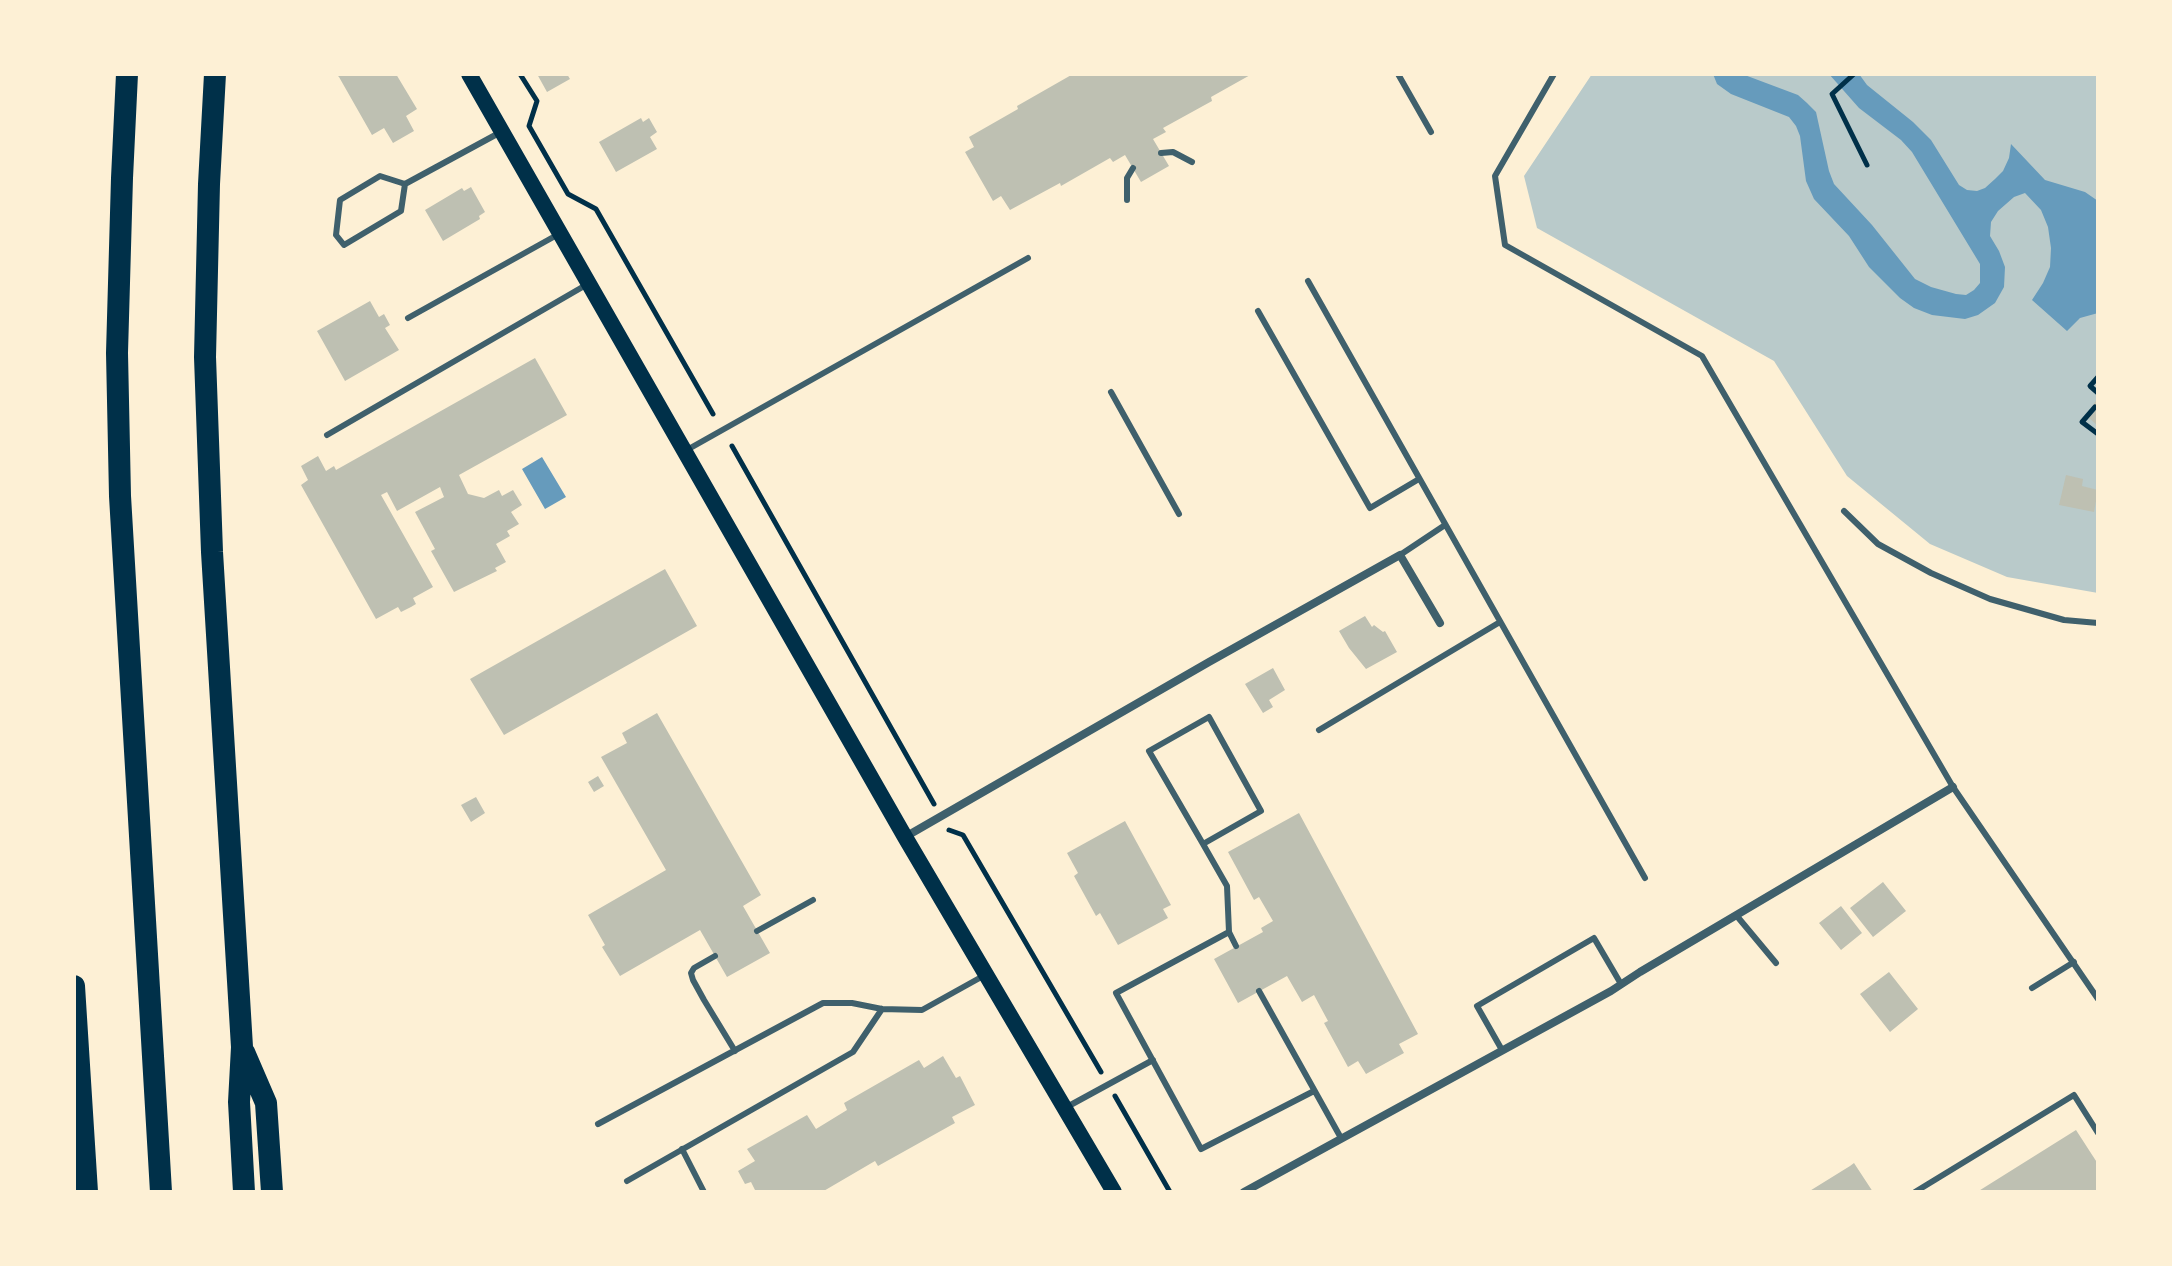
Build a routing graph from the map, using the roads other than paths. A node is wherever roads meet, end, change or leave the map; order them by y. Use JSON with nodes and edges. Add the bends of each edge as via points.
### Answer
{"nodes":[{"id":1,"x":127,"y":74,"type":"edge"},
{"id":2,"x":215,"y":74,"type":"edge"},
{"id":3,"x":469,"y":74,"type":"edge"},
{"id":4,"x":1398,"y":74,"type":"edge"},
{"id":5,"x":1554,"y":74,"type":"edge"},
{"id":6,"x":502,"y":131,"type":"junction"},
{"id":7,"x":1431,"y":132,"type":"dead end"},
{"id":8,"x":1161,"y":153,"type":"dead end"},
{"id":9,"x":1192,"y":162,"type":"dead end"},
{"id":10,"x":1133,"y":168,"type":"dead end"},
{"id":11,"x":405,"y":184,"type":"junction"},
{"id":12,"x":1127,"y":200,"type":"dead end"},
{"id":13,"x":560,"y":233,"type":"junction"},
{"id":14,"x":1028,"y":258,"type":"dead end"},
{"id":15,"x":1308,"y":281,"type":"dead end"},
{"id":16,"x":589,"y":283,"type":"junction"},
{"id":17,"x":1258,"y":311,"type":"dead end"},
{"id":18,"x":408,"y":318,"type":"dead end"},
{"id":19,"x":1111,"y":392,"type":"dead end"},
{"id":20,"x":327,"y":435,"type":"dead end"},
{"id":21,"x":685,"y":451,"type":"junction"},
{"id":22,"x":1419,"y":479,"type":"junction"},
{"id":23,"x":1844,"y":511,"type":"dead end"},
{"id":24,"x":1179,"y":514,"type":"dead end"},
{"id":25,"x":1445,"y":525,"type":"junction"},
{"id":26,"x":1400,"y":555,"type":"junction"},
{"id":27,"x":1500,"y":622,"type":"junction"},
{"id":28,"x":1440,"y":623,"type":"dead end"},
{"id":29,"x":2098,"y":623,"type":"edge"},
{"id":30,"x":1319,"y":730,"type":"dead end"},
{"id":31,"x":1953,"y":787,"type":"junction"},
{"id":32,"x":905,"y":837,"type":"junction"},
{"id":33,"x":1203,"y":844,"type":"junction"},
{"id":34,"x":1645,"y":878,"type":"dead end"},
{"id":35,"x":813,"y":900,"type":"dead end"},
{"id":36,"x":1736,"y":915,"type":"junction"},
{"id":37,"x":757,"y":931,"type":"dead end"},
{"id":38,"x":1229,"y":932,"type":"junction"},
{"id":39,"x":1236,"y":946,"type":"dead end"},
{"id":40,"x":715,"y":956,"type":"dead end"},
{"id":41,"x":2074,"y":962,"type":"junction"},
{"id":42,"x":1776,"y":963,"type":"dead end"},
{"id":43,"x":985,"y":975,"type":"junction"},
{"id":44,"x":1621,"y":984,"type":"junction"},
{"id":45,"x":74,"y":986,"type":"edge"},
{"id":46,"x":2032,"y":988,"type":"dead end"},
{"id":47,"x":1259,"y":991,"type":"dead end"},
{"id":48,"x":2098,"y":999,"type":"edge"},
{"id":49,"x":882,"y":1009,"type":"junction"},
{"id":50,"x":242,"y":1047,"type":"junction"},
{"id":51,"x":1502,"y":1050,"type":"junction"},
{"id":52,"x":735,"y":1051,"type":"junction"},
{"id":53,"x":1153,"y":1060,"type":"junction"},
{"id":54,"x":1314,"y":1091,"type":"junction"},
{"id":55,"x":1063,"y":1109,"type":"junction"},
{"id":56,"x":598,"y":1124,"type":"dead end"},
{"id":57,"x":2098,"y":1133,"type":"edge"},
{"id":58,"x":1341,"y":1138,"type":"junction"},
{"id":59,"x":682,"y":1149,"type":"junction"},
{"id":60,"x":627,"y":1181,"type":"dead end"},
{"id":61,"x":87,"y":1192,"type":"edge"},
{"id":62,"x":161,"y":1192,"type":"edge"},
{"id":63,"x":244,"y":1192,"type":"edge"},
{"id":64,"x":272,"y":1192,"type":"edge"},
{"id":65,"x":704,"y":1192,"type":"edge"},
{"id":66,"x":1114,"y":1192,"type":"edge"},
{"id":67,"x":1244,"y":1192,"type":"edge"},
{"id":68,"x":1915,"y":1192,"type":"edge"}],
"edges":[{"from":1,"to":62,"type":"highway","via":[[117,353],[120,496]]},
{"from":2,"to":50,"type":"highway","via":[[205,357]]},
{"from":3,"to":6,"type":"main road"},
{"from":4,"to":7,"type":"lane"},
{"from":5,"to":31,"type":"lane","via":[[1495,176],[1505,245],[1702,356]]},
{"from":6,"to":11,"type":"lane"},
{"from":6,"to":13,"type":"main road"},
{"from":8,"to":9,"type":"lane","via":[[1173,152]]},
{"from":10,"to":12,"type":"lane","via":[[1127,178]]},
{"from":11,"to":11,"type":"lane","via":[[401,211],[344,245],[336,235],[340,200],[380,176]]},
{"from":13,"to":16,"type":"main road"},
{"from":13,"to":18,"type":"lane"},
{"from":14,"to":21,"type":"lane"},
{"from":15,"to":22,"type":"lane"},
{"from":16,"to":20,"type":"lane"},
{"from":16,"to":21,"type":"main road"},
{"from":17,"to":22,"type":"lane","via":[[1370,508]]},
{"from":19,"to":24,"type":"lane"},
{"from":21,"to":32,"type":"main road"},
{"from":22,"to":25,"type":"lane"},
{"from":23,"to":29,"type":"lane","via":[[1878,544],[1931,573],[1990,599],[2064,620]]},
{"from":25,"to":26,"type":"lane"},
{"from":25,"to":27,"type":"lane"},
{"from":26,"to":28,"type":"street"},
{"from":26,"to":32,"type":"street"},
{"from":27,"to":30,"type":"lane"},
{"from":27,"to":34,"type":"lane"},
{"from":31,"to":36,"type":"street"},
{"from":31,"to":41,"type":"lane"},
{"from":32,"to":43,"type":"main road"},
{"from":33,"to":33,"type":"lane","via":[[1149,751],[1209,717],[1261,811]]},
{"from":33,"to":38,"type":"lane","via":[[1227,886]]},
{"from":35,"to":37,"type":"lane"},
{"from":36,"to":42,"type":"lane"},
{"from":36,"to":44,"type":"street"},
{"from":38,"to":39,"type":"lane"},
{"from":38,"to":53,"type":"lane","via":[[1116,993]]},
{"from":40,"to":52,"type":"lane","via":[[691,973]]},
{"from":41,"to":46,"type":"lane"},
{"from":41,"to":48,"type":"lane"},
{"from":43,"to":49,"type":"lane","via":[[922,1010]]},
{"from":43,"to":55,"type":"main road"},
{"from":44,"to":51,"type":"street"},
{"from":44,"to":51,"type":"lane","via":[[1594,938],[1477,1006]]},
{"from":45,"to":61,"type":"highway"},
{"from":47,"to":54,"type":"lane"},
{"from":49,"to":52,"type":"lane","via":[[823,1003]]},
{"from":49,"to":59,"type":"lane","via":[[853,1052]]},
{"from":50,"to":63,"type":"highway"},
{"from":50,"to":64,"type":"highway","via":[[266,1103]]},
{"from":51,"to":58,"type":"street"},
{"from":52,"to":56,"type":"lane"},
{"from":53,"to":54,"type":"lane","via":[[1201,1149]]},
{"from":53,"to":55,"type":"lane"},
{"from":54,"to":58,"type":"lane"},
{"from":55,"to":66,"type":"main road"},
{"from":57,"to":68,"type":"lane","via":[[2074,1095]]},
{"from":58,"to":67,"type":"street"},
{"from":59,"to":60,"type":"lane"},
{"from":59,"to":65,"type":"lane"}]}
